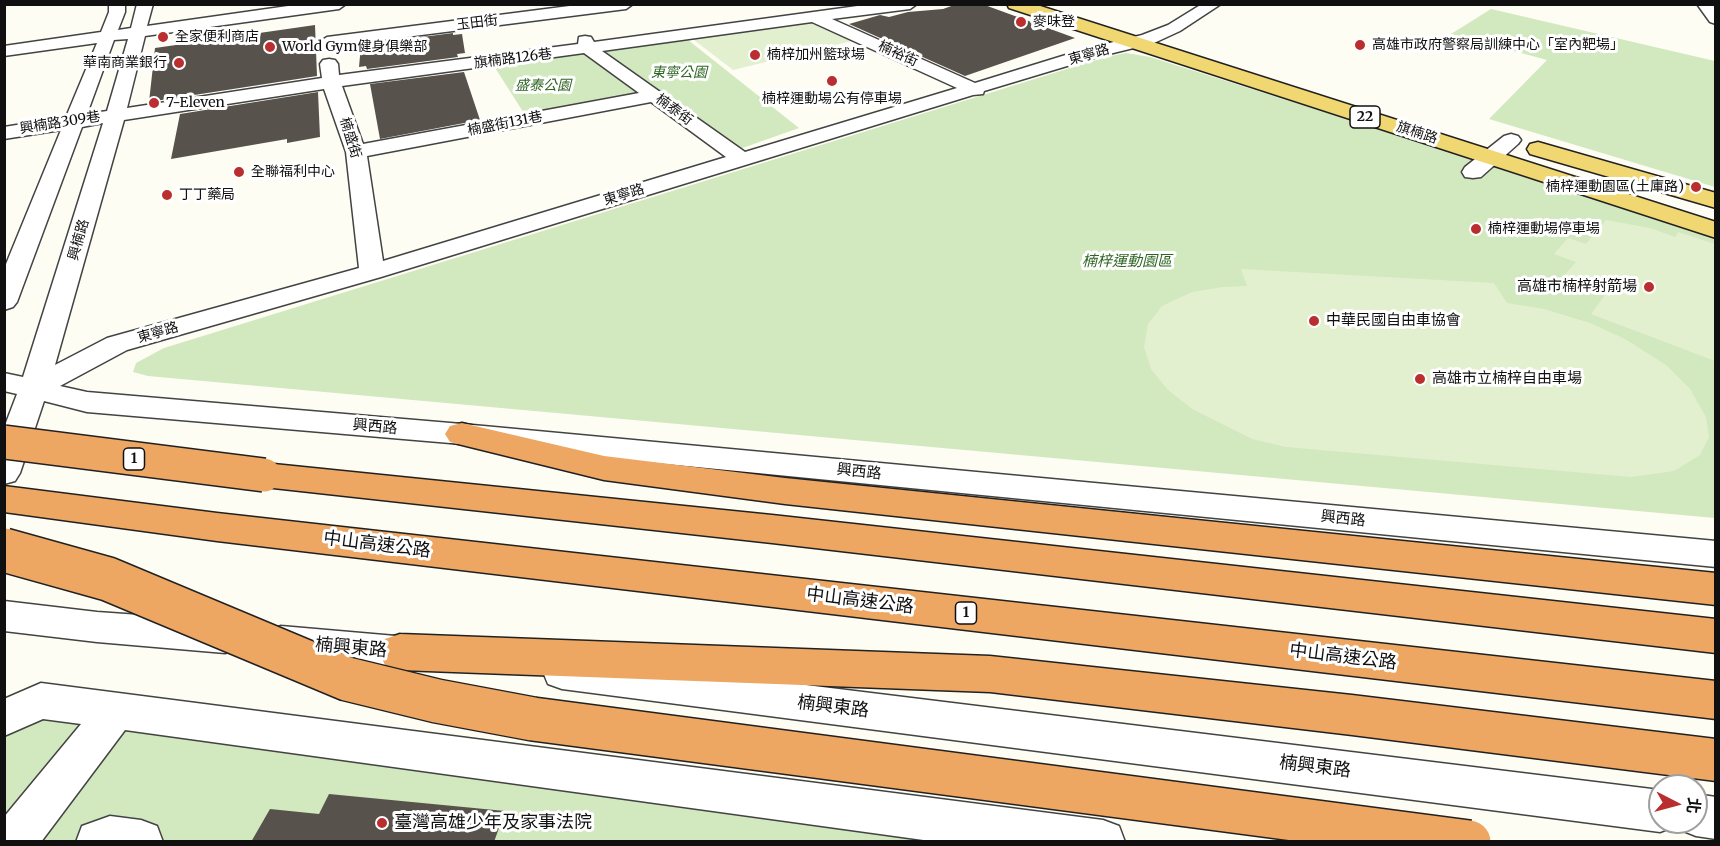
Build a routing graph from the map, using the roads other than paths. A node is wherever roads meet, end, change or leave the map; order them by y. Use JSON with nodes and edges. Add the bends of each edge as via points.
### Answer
{"nodes":[{"id":1,"x":117,"y":4,"type":"edge"},
{"id":2,"x":145,"y":4,"type":"edge"},
{"id":3,"x":626,"y":4,"type":"edge"},
{"id":4,"x":787,"y":4,"type":"edge"},
{"id":5,"x":909,"y":4,"type":"edge"},
{"id":6,"x":1015,"y":4,"type":"edge"},
{"id":7,"x":1037,"y":4,"type":"edge"},
{"id":8,"x":1214,"y":4,"type":"edge"},
{"id":9,"x":1704,"y":4,"type":"edge"},
{"id":10,"x":330,"y":5,"type":"edge"},
{"id":11,"x":566,"y":8,"type":"edge"},
{"id":12,"x":813,"y":16,"type":"junction"},
{"id":13,"x":1716,"y":18,"type":"edge"},
{"id":14,"x":139,"y":34,"type":"junction"},
{"id":15,"x":105,"y":38,"type":"junction"},
{"id":16,"x":1140,"y":41,"type":"junction"},
{"id":17,"x":327,"y":42,"type":"junction"},
{"id":18,"x":589,"y":49,"type":"junction"},
{"id":19,"x":4,"y":51,"type":"edge"},
{"id":20,"x":331,"y":82,"type":"junction"},
{"id":21,"x":976,"y":90,"type":"junction"},
{"id":22,"x":1348,"y":90,"type":"dead end"},
{"id":23,"x":654,"y":96,"type":"junction"},
{"id":24,"x":116,"y":114,"type":"junction"},
{"id":25,"x":75,"y":121,"type":"junction"},
{"id":26,"x":4,"y":133,"type":"edge"},
{"id":27,"x":1497,"y":145,"type":"junction"},
{"id":28,"x":356,"y":152,"type":"junction"},
{"id":29,"x":742,"y":159,"type":"junction"},
{"id":30,"x":1473,"y":172,"type":"dead end"},
{"id":31,"x":1716,"y":201,"type":"edge"},
{"id":32,"x":1716,"y":216,"type":"edge"},
{"id":33,"x":1716,"y":230,"type":"edge"},
{"id":34,"x":372,"y":272,"type":"junction"},
{"id":35,"x":4,"y":302,"type":"edge"},
{"id":36,"x":4,"y":382,"type":"edge"},
{"id":37,"x":34,"y":388,"type":"junction"},
{"id":38,"x":462,"y":434,"type":"junction"},
{"id":39,"x":4,"y":442,"type":"edge"},
{"id":40,"x":4,"y":473,"type":"edge"},
{"id":41,"x":4,"y":499,"type":"edge"},
{"id":42,"x":4,"y":550,"type":"edge"},
{"id":43,"x":1716,"y":554,"type":"edge"},
{"id":44,"x":1716,"y":589,"type":"edge"},
{"id":45,"x":4,"y":616,"type":"edge"},
{"id":46,"x":1716,"y":636,"type":"edge"},
{"id":47,"x":400,"y":652,"type":"junction"},
{"id":48,"x":1716,"y":700,"type":"edge"},
{"id":49,"x":116,"y":711,"type":"junction"},
{"id":50,"x":4,"y":718,"type":"edge"},
{"id":51,"x":1716,"y":760,"type":"edge"},
{"id":52,"x":1648,"y":809,"type":"edge"},
{"id":53,"x":970,"y":833,"type":"edge"},
{"id":54,"x":14,"y":842,"type":"edge"},
{"id":55,"x":98,"y":842,"type":"edge"},
{"id":56,"x":141,"y":842,"type":"edge"},
{"id":57,"x":1103,"y":842,"type":"edge"},
{"id":58,"x":1468,"y":842,"type":"edge"}],
"edges":[{"from":1,"to":15,"type":"street"},
{"from":2,"to":14,"type":"street","name":"興楠路"},
{"from":3,"to":11,"type":"street","name":"玉田街"},
{"from":4,"to":12,"type":"street","name":"楠裕街"},
{"from":5,"to":12,"type":"street","name":"旗楠路126巷"},
{"from":6,"to":16,"type":"main road","name":"旗楠路","number":"22"},
{"from":7,"to":16,"type":"main road","name":"旗楠路","number":"22"},
{"from":8,"to":16,"type":"street","name":"東寧路","via":[[1174,28]]},
{"from":9,"to":13,"type":"street"},
{"from":10,"to":14,"type":"street"},
{"from":10,"to":17,"type":"street","name":"楠盛街"},
{"from":11,"to":17,"type":"street","name":"玉田街"},
{"from":11,"to":18,"type":"street","name":"楠泰街"},
{"from":12,"to":18,"type":"street","name":"旗楠路126巷"},
{"from":12,"to":21,"type":"street","name":"楠裕街"},
{"from":14,"to":15,"type":"street"},
{"from":14,"to":24,"type":"street","name":"興楠路"},
{"from":15,"to":19,"type":"street"},
{"from":15,"to":25,"type":"street"},
{"from":16,"to":21,"type":"street","name":"東寧路"},
{"from":16,"to":22,"type":"main road","name":"旗楠路","number":"22","via":[[1188,41]]},
{"from":16,"to":27,"type":"main road","name":"旗楠路","number":"22"},
{"from":17,"to":20,"type":"street","name":"楠盛街"},
{"from":18,"to":20,"type":"street","name":"旗楠路126巷"},
{"from":18,"to":23,"type":"street","name":"楠泰街"},
{"from":20,"to":24,"type":"street","name":"旗楠路126巷"},
{"from":20,"to":28,"type":"street","name":"楠盛街"},
{"from":21,"to":29,"type":"street","name":"東寧路"},
{"from":23,"to":28,"type":"street","name":"楠盛街131巷"},
{"from":23,"to":29,"type":"street","name":"楠泰街"},
{"from":24,"to":25,"type":"street","name":"興楠路309巷"},
{"from":24,"to":37,"type":"street","name":"興楠路"},
{"from":25,"to":26,"type":"street","name":"興楠路309巷"},
{"from":25,"to":35,"type":"street"},
{"from":27,"to":30,"type":"street"},
{"from":27,"to":31,"type":"main road","name":"旗楠路","number":"22"},
{"from":27,"to":32,"type":"main road","name":"旗楠路","number":"22"},
{"from":27,"to":33,"type":"main road","name":"旗楠路","number":"22"},
{"from":28,"to":34,"type":"street","name":"楠盛街"},
{"from":29,"to":34,"type":"street","name":"東寧路"},
{"from":34,"to":37,"type":"street","name":"東寧路","via":[[117,344]]},
{"from":36,"to":37,"type":"street","name":"興西路"},
{"from":37,"to":38,"type":"street","name":"興西路","via":[[87,402]]},
{"from":37,"to":40,"type":"street","name":"興楠路"},
{"from":38,"to":43,"type":"street","name":"興西路"},
{"from":38,"to":44,"type":"highway","via":[[604,468],[785,491]]},
{"from":39,"to":46,"type":"highway","number":"1","bridge":true,"via":[[264,475]]},
{"from":41,"to":48,"type":"highway","name":"中山高速公路","number":"1"},
{"from":42,"to":58,"type":"highway","bridge":true,"via":[[108,579],[347,679],[437,701],[533,719]]},
{"from":45,"to":47,"type":"street","name":"楠興東路"},
{"from":47,"to":51,"type":"highway","via":[[990,674]]},
{"from":47,"to":52,"type":"street","name":"楠興東路"},
{"from":49,"to":50,"type":"street","via":[[41,701]]},
{"from":49,"to":53,"type":"street"},
{"from":49,"to":54,"type":"street"},
{"from":53,"to":57,"type":"street"},
{"from":55,"to":56,"type":"street","via":[[110,838]]}]}
